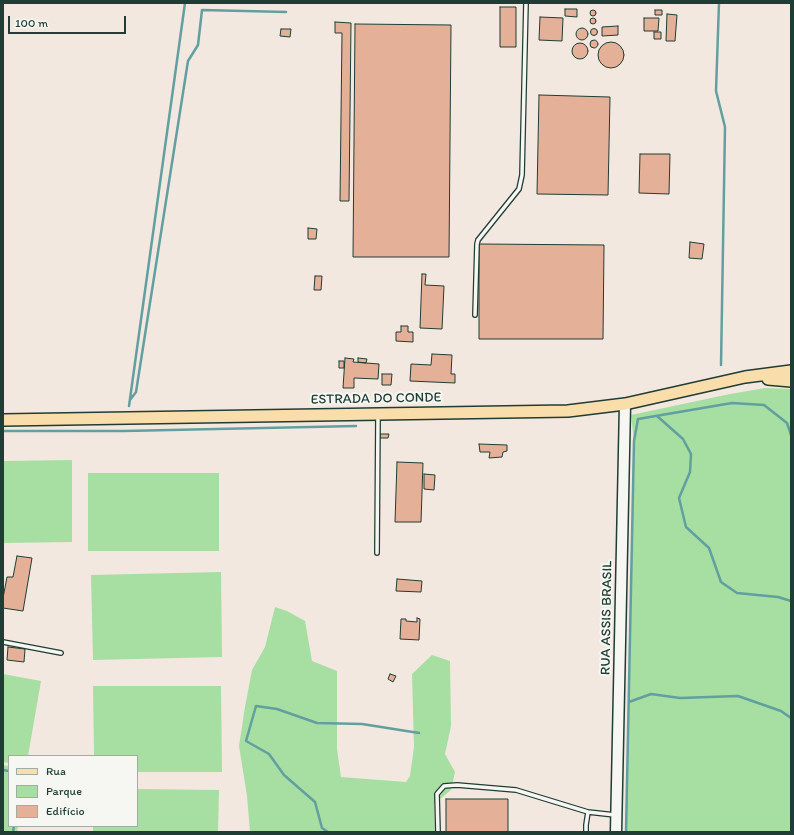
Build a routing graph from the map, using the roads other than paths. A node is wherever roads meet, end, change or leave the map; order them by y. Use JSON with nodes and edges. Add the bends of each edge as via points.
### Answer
{"nodes":[{"id":1,"x":526,"y":3,"type":"edge"},
{"id":2,"x":475,"y":315,"type":"dead end"},
{"id":3,"x":791,"y":371,"type":"edge"},
{"id":4,"x":791,"y":375,"type":"edge"},
{"id":5,"x":745,"y":377,"type":"junction"},
{"id":6,"x":791,"y":381,"type":"edge"},
{"id":7,"x":625,"y":404,"type":"junction"},
{"id":8,"x":378,"y":414,"type":"junction"},
{"id":9,"x":3,"y":420,"type":"edge"},
{"id":10,"x":377,"y":553,"type":"dead end"},
{"id":11,"x":3,"y":642,"type":"edge"},
{"id":12,"x":61,"y":653,"type":"dead end"},
{"id":13,"x":588,"y":812,"type":"junction"},
{"id":14,"x":616,"y":815,"type":"junction"},
{"id":15,"x":438,"y":832,"type":"edge"},
{"id":16,"x":586,"y":832,"type":"edge"},
{"id":17,"x":616,"y":832,"type":"edge"}],
"edges":[{"from":1,"to":2,"type":"lane","via":[[522,175],[519,189],[476,244]]},
{"from":3,"to":5,"type":"main road","name":"ESTRADA DO CONDE"},
{"from":4,"to":5,"type":"main road","name":"ESTRADA DO CONDE"},
{"from":5,"to":6,"type":"main road","name":"ESTRADA DO CONDE"},
{"from":5,"to":7,"type":"main road","name":"ESTRADA DO CONDE"},
{"from":7,"to":8,"type":"main road","name":"ESTRADA DO CONDE","via":[[568,411]]},
{"from":7,"to":14,"type":"street","name":"RUA ASSIS BRASIL"},
{"from":8,"to":9,"type":"main road","name":"ESTRADA DO CONDE"},
{"from":8,"to":10,"type":"lane"},
{"from":11,"to":12,"type":"lane"},
{"from":13,"to":14,"type":"lane"},
{"from":13,"to":15,"type":"lane","via":[[516,790],[444,786],[437,794]]},
{"from":13,"to":16,"type":"lane"},
{"from":14,"to":17,"type":"street","name":"RUA ASSIS BRASIL"}]}
